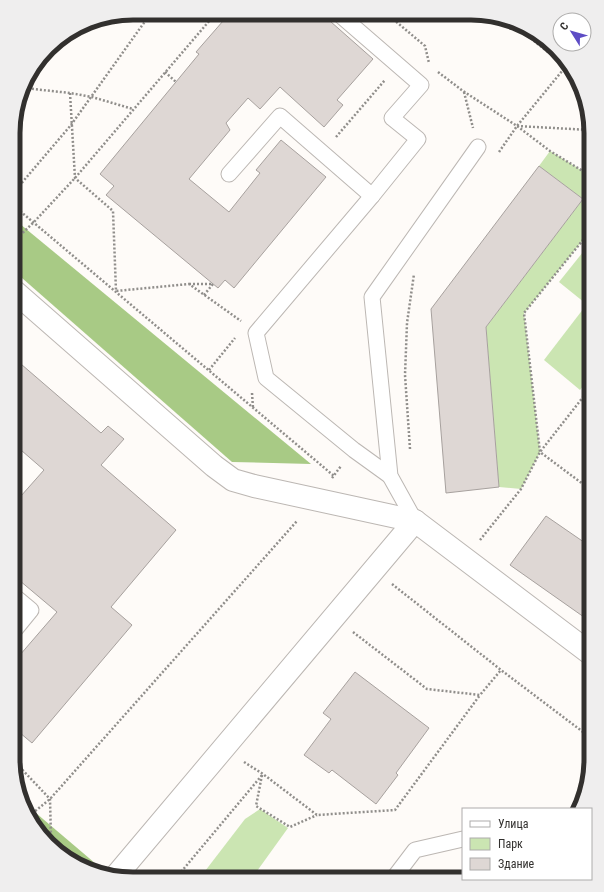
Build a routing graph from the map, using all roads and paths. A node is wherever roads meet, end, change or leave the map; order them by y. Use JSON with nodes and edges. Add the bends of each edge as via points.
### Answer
{"nodes":[{"id":1,"x":146,"y":20,"type":"edge"},
{"id":2,"x":210,"y":20,"type":"edge"},
{"id":3,"x":346,"y":20,"type":"edge"},
{"id":4,"x":395,"y":20,"type":"edge"},
{"id":5,"x":525,"y":34,"type":"edge"},
{"id":6,"x":555,"y":57,"type":"edge"},
{"id":7,"x":429,"y":64,"type":"dead end"},
{"id":8,"x":564,"y":68,"type":"edge"},
{"id":9,"x":435,"y":69,"type":"dead end"},
{"id":10,"x":165,"y":72,"type":"junction"},
{"id":11,"x":387,"y":77,"type":"dead end"},
{"id":12,"x":176,"y":82,"type":"dead end"},
{"id":13,"x":30,"y":89,"type":"edge"},
{"id":14,"x":464,"y":91,"type":"junction"},
{"id":15,"x":70,"y":93,"type":"junction"},
{"id":16,"x":92,"y":97,"type":"junction"},
{"id":17,"x":133,"y":109,"type":"junction"},
{"id":18,"x":71,"y":126,"type":"junction"},
{"id":19,"x":516,"y":126,"type":"junction"},
{"id":20,"x":584,"y":130,"type":"edge"},
{"id":21,"x":333,"y":140,"type":"dead end"},
{"id":22,"x":478,"y":147,"type":"joint"},
{"id":23,"x":494,"y":158,"type":"dead end"},
{"id":24,"x":584,"y":172,"type":"edge"},
{"id":25,"x":229,"y":174,"type":"dead end"},
{"id":26,"x":75,"y":178,"type":"junction"},
{"id":27,"x":20,"y":185,"type":"edge"},
{"id":28,"x":372,"y":196,"type":"junction"},
{"id":29,"x":20,"y":211,"type":"edge"},
{"id":30,"x":34,"y":222,"type":"junction"},
{"id":31,"x":20,"y":235,"type":"edge"},
{"id":32,"x":584,"y":239,"type":"edge"},
{"id":33,"x":414,"y":272,"type":"dead end"},
{"id":34,"x":189,"y":284,"type":"junction"},
{"id":35,"x":116,"y":291,"type":"junction"},
{"id":36,"x":204,"y":295,"type":"junction"},
{"id":37,"x":20,"y":296,"type":"edge"},
{"id":38,"x":246,"y":325,"type":"dead end"},
{"id":39,"x":237,"y":336,"type":"dead end"},
{"id":40,"x":209,"y":370,"type":"junction"},
{"id":41,"x":584,"y":396,"type":"edge"},
{"id":42,"x":354,"y":450,"type":"junction"},
{"id":43,"x":410,"y":452,"type":"dead end"},
{"id":44,"x":540,"y":452,"type":"junction"},
{"id":45,"x":334,"y":476,"type":"junction"},
{"id":46,"x":390,"y":476,"type":"junction"},
{"id":47,"x":584,"y":485,"type":"edge"},
{"id":48,"x":317,"y":499,"type":"junction"},
{"id":49,"x":415,"y":520,"type":"junction"},
{"id":50,"x":476,"y":545,"type":"dead end"},
{"id":51,"x":374,"y":570,"type":"junction"},
{"id":52,"x":20,"y":601,"type":"edge"},
{"id":53,"x":334,"y":618,"type":"junction"},
{"id":54,"x":20,"y":623,"type":"edge"},
{"id":55,"x":584,"y":649,"type":"edge"},
{"id":56,"x":501,"y":670,"type":"junction"},
{"id":57,"x":480,"y":695,"type":"junction"},
{"id":58,"x":584,"y":733,"type":"edge"},
{"id":59,"x":223,"y":748,"type":"junction"},
{"id":60,"x":21,"y":769,"type":"edge"},
{"id":61,"x":262,"y":774,"type":"junction"},
{"id":62,"x":50,"y":799,"type":"junction"},
{"id":63,"x":34,"y":812,"type":"edge"},
{"id":64,"x":316,"y":814,"type":"junction"},
{"id":65,"x":51,"y":837,"type":"edge"},
{"id":66,"x":462,"y":839,"type":"edge"},
{"id":67,"x":120,"y":871,"type":"edge"},
{"id":68,"x":181,"y":872,"type":"edge"},
{"id":69,"x":398,"y":872,"type":"edge"}],
"edges":[{"from":1,"to":16,"type":"path"},
{"from":2,"to":10,"type":"path"},
{"from":3,"to":28,"type":"lane","via":[[421,85],[392,118],[418,139]]},
{"from":4,"to":7,"type":"path","via":[[425,46]]},
{"from":5,"to":6,"type":"path"},
{"from":8,"to":19,"type":"path"},
{"from":9,"to":14,"type":"path"},
{"from":10,"to":12,"type":"path"},
{"from":10,"to":17,"type":"path"},
{"from":11,"to":21,"type":"path"},
{"from":13,"to":15,"type":"path"},
{"from":14,"to":19,"type":"path"},
{"from":14,"to":22,"type":"path"},
{"from":15,"to":16,"type":"path"},
{"from":15,"to":18,"type":"path"},
{"from":16,"to":17,"type":"path"},
{"from":16,"to":18,"type":"path"},
{"from":17,"to":26,"type":"path"},
{"from":18,"to":26,"type":"path"},
{"from":18,"to":27,"type":"path"},
{"from":19,"to":20,"type":"path"},
{"from":19,"to":23,"type":"path"},
{"from":19,"to":24,"type":"path","via":[[550,152]]},
{"from":22,"to":46,"type":"lane","via":[[372,297]]},
{"from":25,"to":28,"type":"lane","via":[[280,116]]},
{"from":26,"to":30,"type":"path"},
{"from":26,"to":35,"type":"path","via":[[113,211]]},
{"from":28,"to":42,"type":"lane","via":[[256,333],[266,378]]},
{"from":29,"to":30,"type":"path"},
{"from":30,"to":31,"type":"path"},
{"from":30,"to":35,"type":"path"},
{"from":32,"to":44,"type":"path","via":[[524,313]]},
{"from":33,"to":43,"type":"path","via":[[407,323],[405,374]]},
{"from":34,"to":35,"type":"path"},
{"from":34,"to":36,"type":"path"},
{"from":34,"to":36,"type":"path","via":[[212,284]]},
{"from":35,"to":40,"type":"path"},
{"from":36,"to":38,"type":"path"},
{"from":37,"to":48,"type":"street","via":[[233,480]]},
{"from":39,"to":40,"type":"path"},
{"from":40,"to":45,"type":"path"},
{"from":41,"to":44,"type":"path"},
{"from":42,"to":45,"type":"path"},
{"from":42,"to":46,"type":"lane"},
{"from":44,"to":47,"type":"path"},
{"from":44,"to":50,"type":"path","via":[[521,489]]},
{"from":45,"to":48,"type":"path"},
{"from":46,"to":49,"type":"lane"},
{"from":48,"to":49,"type":"street"},
{"from":48,"to":62,"type":"path"},
{"from":49,"to":51,"type":"street"},
{"from":49,"to":55,"type":"street"},
{"from":51,"to":53,"type":"street"},
{"from":51,"to":56,"type":"path"},
{"from":52,"to":54,"type":"lane","via":[[31,610]]},
{"from":53,"to":57,"type":"path","via":[[426,689]]},
{"from":53,"to":59,"type":"street"},
{"from":56,"to":57,"type":"path"},
{"from":56,"to":58,"type":"path"},
{"from":57,"to":64,"type":"path","via":[[396,810]]},
{"from":59,"to":61,"type":"path"},
{"from":59,"to":67,"type":"street"},
{"from":60,"to":62,"type":"path"},
{"from":61,"to":64,"type":"path"},
{"from":61,"to":64,"type":"path","via":[[256,806],[290,827]]},
{"from":61,"to":68,"type":"path"},
{"from":62,"to":63,"type":"path"},
{"from":62,"to":65,"type":"path"},
{"from":66,"to":69,"type":"lane","via":[[415,850]]}]}
